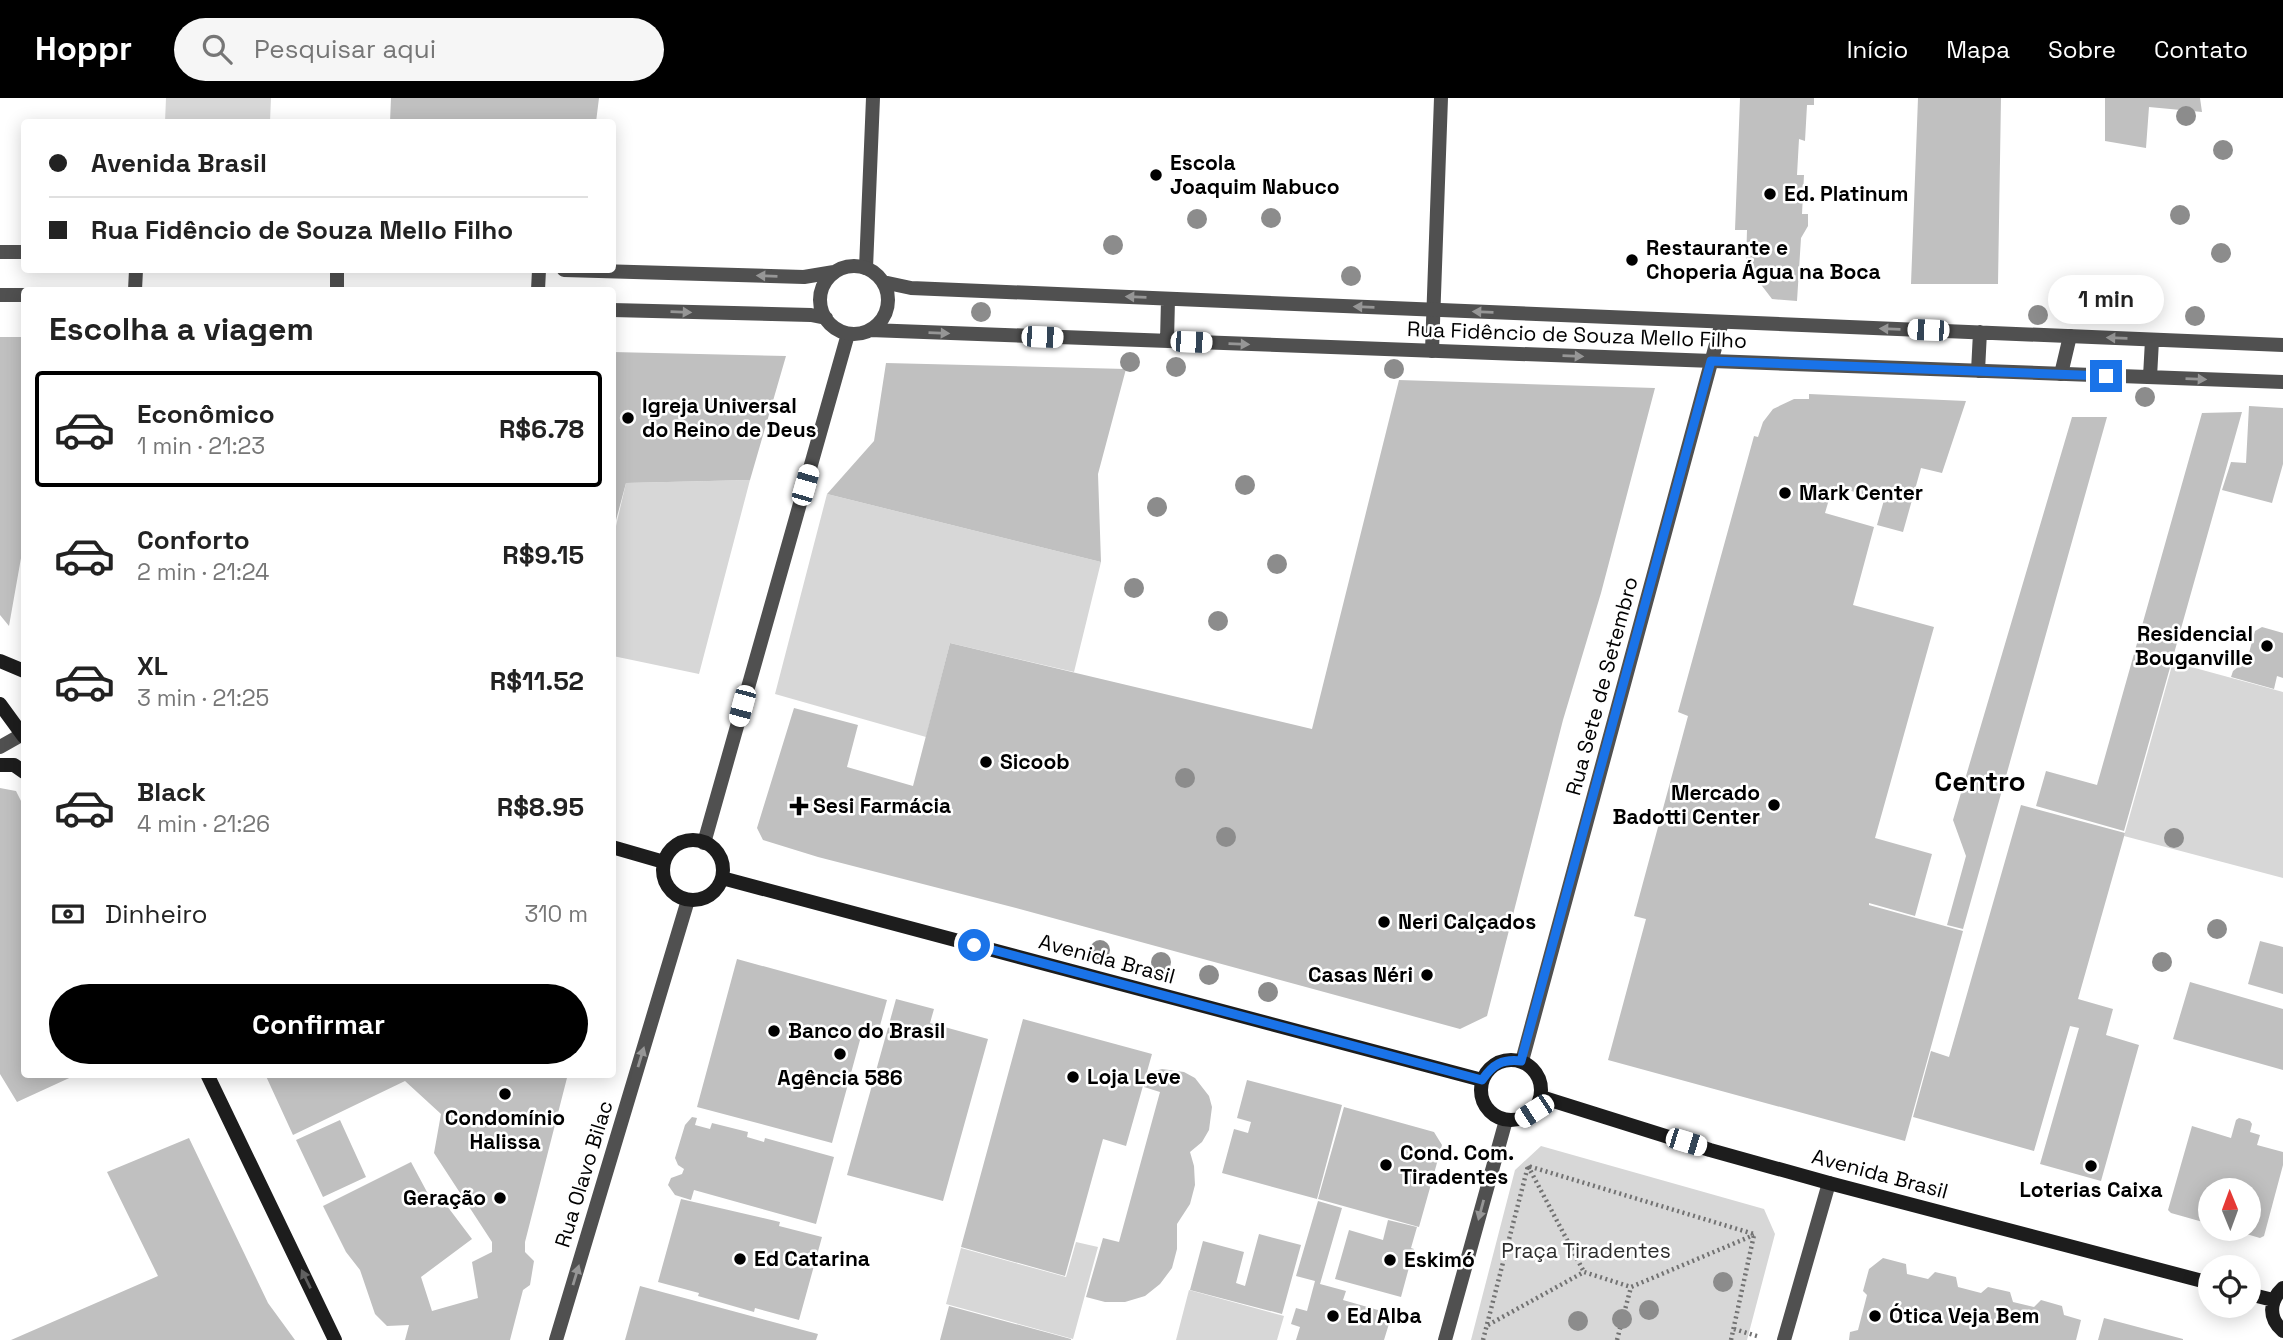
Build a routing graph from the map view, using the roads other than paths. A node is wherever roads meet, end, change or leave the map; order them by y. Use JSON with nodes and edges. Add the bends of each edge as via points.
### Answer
{"nodes":[{"id":1,"x":873,"y":98,"type":"edge"},
{"id":2,"x":1441,"y":98,"type":"edge"},
{"id":3,"x":0,"y":252,"type":"edge"},
{"id":4,"x":21,"y":252,"type":"edge"},
{"id":5,"x":866,"y":268,"type":"junction"},
{"id":6,"x":616,"y":272,"type":"edge"},
{"id":7,"x":834,"y":272,"type":"junction"},
{"id":8,"x":883,"y":282,"type":"junction"},
{"id":9,"x":0,"y":295,"type":"edge"},
{"id":10,"x":21,"y":295,"type":"edge"},
{"id":11,"x":1167,"y":299,"type":"junction"},
{"id":12,"x":616,"y":310,"type":"edge"},
{"id":13,"x":1432,"y":310,"type":"junction"},
{"id":14,"x":825,"y":318,"type":"junction"},
{"id":15,"x":1722,"y":322,"type":"junction"},
{"id":16,"x":870,"y":330,"type":"junction"},
{"id":17,"x":1980,"y":332,"type":"junction"},
{"id":18,"x":848,"y":334,"type":"junction"},
{"id":19,"x":2070,"y":336,"type":"junction"},
{"id":20,"x":2152,"y":340,"type":"junction"},
{"id":21,"x":1167,"y":341,"type":"junction"},
{"id":22,"x":2283,"y":345,"type":"edge"},
{"id":23,"x":1432,"y":351,"type":"junction"},
{"id":24,"x":1711,"y":361,"type":"junction"},
{"id":25,"x":1978,"y":371,"type":"junction"},
{"id":26,"x":2061,"y":374,"type":"junction"},
{"id":27,"x":2150,"y":377,"type":"junction"},
{"id":28,"x":2283,"y":382,"type":"edge"},
{"id":29,"x":0,"y":661,"type":"edge"},
{"id":30,"x":21,"y":670,"type":"edge"},
{"id":31,"x":0,"y":704,"type":"edge"},
{"id":32,"x":21,"y":731,"type":"edge"},
{"id":33,"x":21,"y":736,"type":"edge"},
{"id":34,"x":0,"y":747,"type":"edge"},
{"id":35,"x":0,"y":765,"type":"edge"},
{"id":36,"x":21,"y":770,"type":"edge"},
{"id":37,"x":704,"y":843,"type":"junction"},
{"id":38,"x":616,"y":848,"type":"edge"},
{"id":39,"x":664,"y":862,"type":"junction"},
{"id":40,"x":722,"y":878,"type":"junction"},
{"id":41,"x":688,"y":900,"type":"junction"},
{"id":42,"x":1521,"y":1061,"type":"junction"},
{"id":43,"x":209,"y":1078,"type":"edge"},
{"id":44,"x":1482,"y":1080,"type":"junction"},
{"id":45,"x":1541,"y":1097,"type":"junction"},
{"id":46,"x":1506,"y":1120,"type":"junction"},
{"id":47,"x":1829,"y":1183,"type":"junction"},
{"id":48,"x":2198,"y":1280,"type":"edge"},
{"id":49,"x":2283,"y":1288,"type":"edge"},
{"id":50,"x":2261,"y":1297,"type":"edge"},
{"id":51,"x":2273,"y":1300,"type":"junction"},
{"id":52,"x":2283,"y":1331,"type":"edge"},
{"id":53,"x":335,"y":1340,"type":"edge"},
{"id":54,"x":556,"y":1340,"type":"edge"},
{"id":55,"x":1445,"y":1340,"type":"edge"},
{"id":56,"x":1784,"y":1340,"type":"edge"}],
"edges":[{"from":1,"to":5,"type":"street"},
{"from":2,"to":13,"type":"street"},
{"from":3,"to":4,"type":"street"},
{"from":5,"to":7,"type":"street"},
{"from":5,"to":8,"type":"street"},
{"from":7,"to":6,"type":"street","one_way":true,"via":[[804,277]]},
{"from":7,"to":14,"type":"street","via":[[821,290]]},
{"from":11,"to":8,"type":"street","name":"Rua Fidêncio de Souza Mello Filho","one_way":true,"via":[[911,288]]},
{"from":8,"to":16,"type":"street","via":[[888,292],[886,314]]},
{"from":9,"to":10,"type":"street"},
{"from":13,"to":11,"type":"street","name":"Rua Fidêncio de Souza Mello Filho","one_way":true},
{"from":11,"to":21,"type":"street"},
{"from":12,"to":14,"type":"street","one_way":true},
{"from":15,"to":13,"type":"street","name":"Rua Fidêncio de Souza Mello Filho","one_way":true},
{"from":13,"to":23,"type":"street"},
{"from":14,"to":18,"type":"street"},
{"from":17,"to":15,"type":"street","name":"Rua Fidêncio de Souza Mello Filho","one_way":true},
{"from":15,"to":24,"type":"street","name":"Rua Sete de Setembro"},
{"from":16,"to":18,"type":"street"},
{"from":16,"to":21,"type":"street","name":"Rua Fidêncio de Souza Mello Filho","one_way":true},
{"from":17,"to":19,"type":"street","name":"Rua Fidêncio de Souza Mello Filho"},
{"from":17,"to":25,"type":"street"},
{"from":18,"to":37,"type":"street"},
{"from":20,"to":19,"type":"street","name":"Rua Fidêncio de Souza Mello Filho","one_way":true},
{"from":19,"to":26,"type":"street"},
{"from":20,"to":22,"type":"street","name":"Rua Fidêncio de Souza Mello Filho"},
{"from":20,"to":27,"type":"street"},
{"from":21,"to":23,"type":"street","name":"Rua Fidêncio de Souza Mello Filho","one_way":true},
{"from":23,"to":24,"type":"street","name":"Rua Fidêncio de Souza Mello Filho","one_way":true},
{"from":24,"to":25,"type":"street","name":"Rua Fidêncio de Souza Mello Filho"},
{"from":24,"to":42,"type":"street","name":"Rua Sete de Setembro"},
{"from":25,"to":26,"type":"street","name":"Rua Fidêncio de Souza Mello Filho"},
{"from":26,"to":27,"type":"street","name":"Rua Fidêncio de Souza Mello Filho"},
{"from":27,"to":28,"type":"street","name":"Rua Fidêncio de Souza Mello Filho","one_way":true},
{"from":29,"to":30,"type":"main road"},
{"from":31,"to":32,"type":"main road"},
{"from":33,"to":34,"type":"street"},
{"from":35,"to":36,"type":"main road"},
{"from":37,"to":39,"type":"main road","via":[[691,840],[679,844]]},
{"from":37,"to":40,"type":"main road","via":[[720,857]]},
{"from":38,"to":39,"type":"main road"},
{"from":39,"to":41,"type":"main road","via":[[667,886]]},
{"from":40,"to":41,"type":"main road","via":[[709,896]]},
{"from":40,"to":44,"type":"main road","name":"Avenida Brasil"},
{"from":54,"to":41,"type":"street","name":"Rua Olavo Bilac","one_way":true},
{"from":42,"to":44,"type":"main road","via":[[1505,1060],[1491,1067]]},
{"from":42,"to":45,"type":"main road","via":[[1538,1076]]},
{"from":53,"to":43,"type":"main road","one_way":true},
{"from":44,"to":46,"type":"main road","via":[[1481,1097],[1490,1113]]},
{"from":45,"to":46,"type":"main road","via":[[1534,1111],[1521,1119]]},
{"from":45,"to":47,"type":"main road","name":"Avenida Brasil"},
{"from":46,"to":55,"type":"street","one_way":true},
{"from":47,"to":48,"type":"main road","name":"Avenida Brasil"},
{"from":47,"to":56,"type":"street"},
{"from":49,"to":51,"type":"main road"},
{"from":50,"to":51,"type":"main road"},
{"from":51,"to":52,"type":"main road","via":[[2275,1322]]}]}
